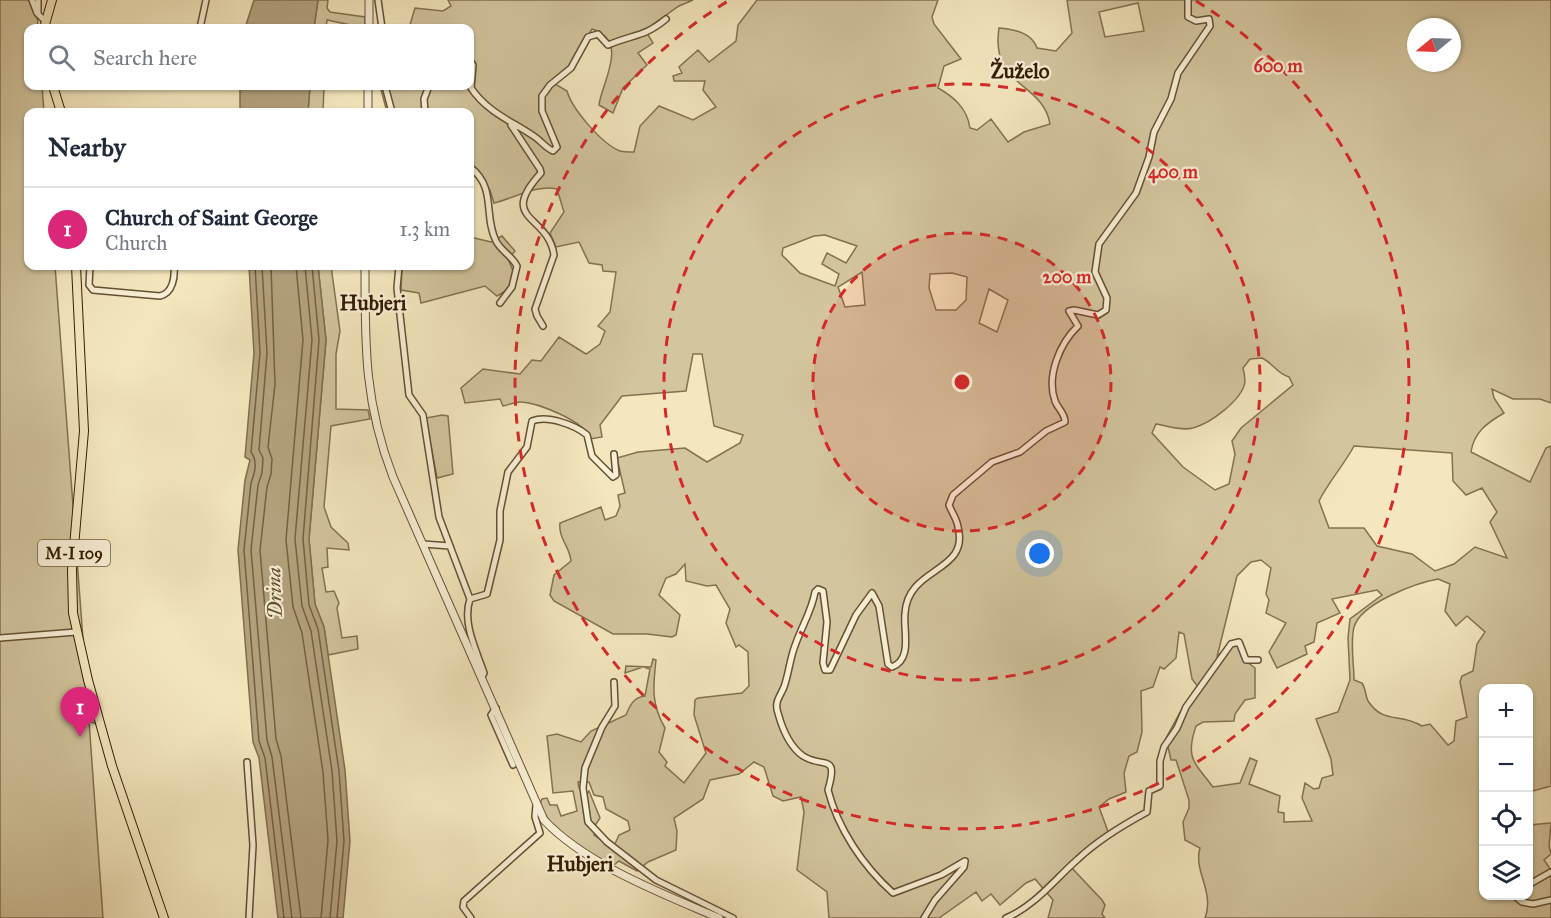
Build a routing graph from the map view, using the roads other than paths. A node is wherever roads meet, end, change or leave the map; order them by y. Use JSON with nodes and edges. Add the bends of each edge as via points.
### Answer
{"nodes":[{"id":1,"x":32,"y":0,"type":"edge"},
{"id":2,"x":38,"y":0,"type":"edge"},
{"id":3,"x":52,"y":0,"type":"edge"},
{"id":4,"x":206,"y":0,"type":"edge"},
{"id":5,"x":369,"y":0,"type":"edge"},
{"id":6,"x":378,"y":0,"type":"edge"},
{"id":7,"x":1188,"y":0,"type":"edge"},
{"id":8,"x":666,"y":19,"type":"dead end"},
{"id":9,"x":43,"y":22,"type":"edge"},
{"id":10,"x":201,"y":24,"type":"edge"},
{"id":11,"x":369,"y":24,"type":"edge"},
{"id":12,"x":381,"y":24,"type":"edge"},
{"id":13,"x":54,"y":90,"type":"edge"},
{"id":14,"x":368,"y":90,"type":"edge"},
{"id":15,"x":386,"y":90,"type":"edge"},
{"id":16,"x":427,"y":90,"type":"edge"},
{"id":17,"x":472,"y":90,"type":"edge"},
{"id":18,"x":60,"y":108,"type":"edge"},
{"id":19,"x":368,"y":108,"type":"edge"},
{"id":20,"x":391,"y":108,"type":"edge"},
{"id":21,"x":425,"y":108,"type":"edge"},
{"id":22,"x":510,"y":123,"type":"junction"},
{"id":23,"x":474,"y":173,"type":"edge"},
{"id":24,"x":76,"y":270,"type":"edge"},
{"id":25,"x":90,"y":270,"type":"edge"},
{"id":26,"x":173,"y":270,"type":"edge"},
{"id":27,"x":365,"y":270,"type":"edge"},
{"id":28,"x":399,"y":270,"type":"edge"},
{"id":29,"x":500,"y":303,"type":"dead end"},
{"id":30,"x":543,"y":326,"type":"dead end"},
{"id":31,"x":614,"y":454,"type":"dead end"},
{"id":32,"x":423,"y":544,"type":"junction"},
{"id":33,"x":450,"y":546,"type":"junction"},
{"id":34,"x":470,"y":599,"type":"junction"},
{"id":35,"x":76,"y":632,"type":"junction"},
{"id":36,"x":0,"y":638,"type":"edge"},
{"id":37,"x":1258,"y":660,"type":"dead end"},
{"id":38,"x":482,"y":677,"type":"junction"},
{"id":39,"x":614,"y":682,"type":"dead end"},
{"id":40,"x":497,"y":707,"type":"junction"},
{"id":41,"x":247,"y":762,"type":"dead end"},
{"id":42,"x":513,"y":765,"type":"dead end"},
{"id":43,"x":537,"y":804,"type":"junction"},
{"id":44,"x":1551,"y":872,"type":"edge"},
{"id":45,"x":1533,"y":882,"type":"edge"},
{"id":46,"x":1520,"y":900,"type":"edge"},
{"id":47,"x":1551,"y":900,"type":"edge"},
{"id":48,"x":164,"y":918,"type":"edge"},
{"id":49,"x":249,"y":918,"type":"edge"},
{"id":50,"x":471,"y":918,"type":"edge"},
{"id":51,"x":719,"y":918,"type":"edge"},
{"id":52,"x":733,"y":918,"type":"edge"},
{"id":53,"x":924,"y":918,"type":"edge"},
{"id":54,"x":1006,"y":918,"type":"edge"}],
"edges":[{"from":1,"to":9,"type":"street"},
{"from":2,"to":9,"type":"street"},
{"from":3,"to":9,"type":"main road"},
{"from":4,"to":10,"type":"street"},
{"from":5,"to":11,"type":"street"},
{"from":6,"to":12,"type":"street"},
{"from":7,"to":53,"type":"street","via":[[1188,17],[1196,21],[1209,18],[1210,26],[1178,73],[1171,99],[1154,132],[1136,193],[1099,244],[1095,272],[1107,298],[1106,310],[1098,315],[1069,311],[1078,326],[1068,334],[1052,372],[1053,392],[1065,422],[1046,431],[1020,452],[992,462],[953,495],[949,505],[958,526],[957,551],[911,590],[905,613],[906,651],[898,664],[888,664],[879,606],[872,593],[856,615],[830,670],[825,670],[827,622],[823,591],[818,589],[777,699],[783,729],[795,749],[831,768],[833,776],[828,790],[844,831],[866,865],[892,893],[941,875],[964,861],[964,867]]},
{"from":8,"to":22,"type":"street","via":[[644,35],[625,37],[608,45],[598,34],[588,37],[571,68],[542,96],[542,111],[557,150],[552,151]]},
{"from":13,"to":18,"type":"main road"},
{"from":14,"to":19,"type":"street"},
{"from":15,"to":20,"type":"street"},
{"from":16,"to":21,"type":"street"},
{"from":17,"to":22,"type":"street"},
{"from":22,"to":30,"type":"street","via":[[541,173],[525,191],[523,206],[553,247],[554,255],[536,309]]},
{"from":23,"to":29,"type":"street","via":[[488,194],[488,218],[496,242],[517,266],[512,287]]},
{"from":24,"to":35,"type":"main road","number":"M-I 109","via":[[84,431],[72,577]]},
{"from":25,"to":26,"type":"street","via":[[89,285],[93,290],[160,296],[169,292]]},
{"from":27,"to":32,"type":"street","via":[[365,344],[371,403],[386,457]]},
{"from":28,"to":33,"type":"street","via":[[397,288],[409,395],[423,416],[439,517]]},
{"from":31,"to":34,"type":"street","via":[[613,477],[592,456],[588,435],[580,429],[547,420],[532,422],[527,447],[508,472],[500,511],[500,540],[487,594]]},
{"from":32,"to":33,"type":"street"},
{"from":32,"to":38,"type":"street"},
{"from":33,"to":34,"type":"street"},
{"from":34,"to":38,"type":"street","via":[[468,619]]},
{"from":35,"to":36,"type":"street"},
{"from":35,"to":48,"type":"main road","number":"M-I 109","via":[[133,834]]},
{"from":37,"to":54,"type":"street","via":[[1246,660],[1239,642],[1232,644],[1186,707],[1164,747],[1160,786],[1149,792],[1147,812],[1091,847],[1037,897]]},
{"from":38,"to":40,"type":"street"},
{"from":39,"to":52,"type":"street","via":[[615,706],[585,768],[588,822],[656,880]]},
{"from":40,"to":42,"type":"street","via":[[491,718]]},
{"from":40,"to":43,"type":"street"},
{"from":41,"to":49,"type":"street","via":[[254,845]]},
{"from":43,"to":50,"type":"street","via":[[535,817],[540,833],[464,901],[463,909]]},
{"from":43,"to":51,"type":"street","via":[[544,820],[563,839]]},
{"from":44,"to":45,"type":"street"},
{"from":46,"to":47,"type":"street","via":[[1533,904]]}]}
